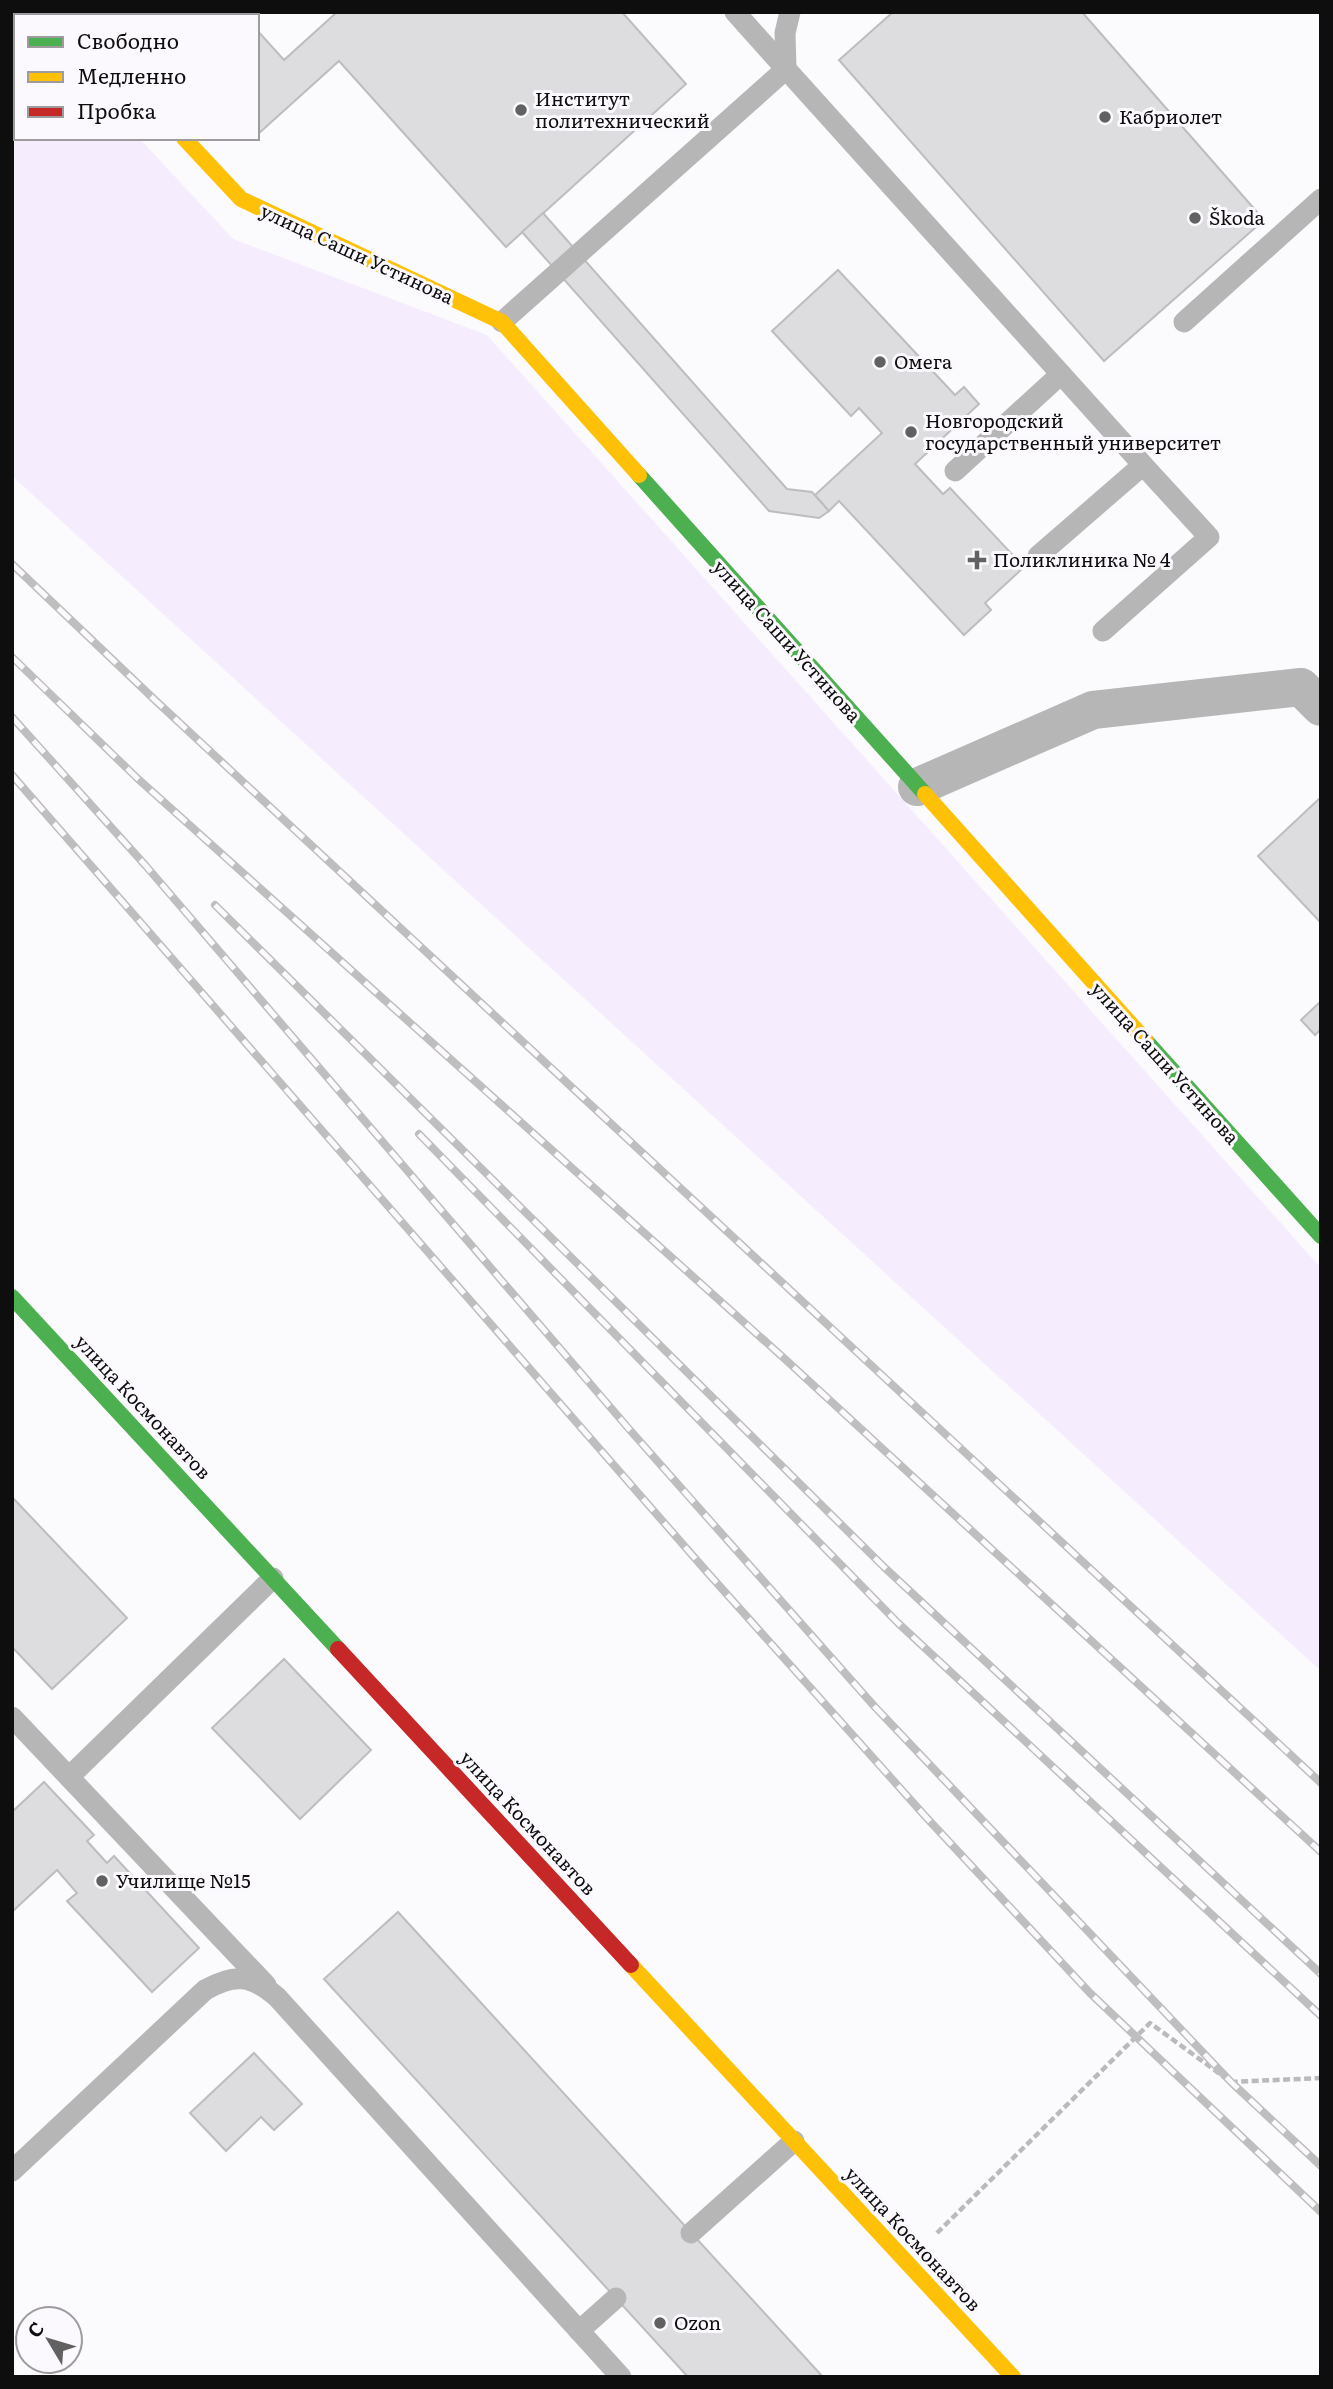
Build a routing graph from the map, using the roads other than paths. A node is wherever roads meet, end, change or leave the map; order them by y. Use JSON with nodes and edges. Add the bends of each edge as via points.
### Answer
{"nodes":[{"id":1,"x":735,"y":12,"type":"edge"},
{"id":2,"x":790,"y":12,"type":"edge"},
{"id":3,"x":786,"y":69,"type":"junction"},
{"id":4,"x":186,"y":140,"type":"edge"},
{"id":5,"x":1321,"y":199,"type":"edge"},
{"id":6,"x":502,"y":322,"type":"junction"},
{"id":7,"x":1184,"y":322,"type":"dead end"},
{"id":8,"x":1061,"y":374,"type":"junction"},
{"id":9,"x":1143,"y":465,"type":"junction"},
{"id":10,"x":955,"y":471,"type":"dead end"},
{"id":11,"x":1038,"y":556,"type":"dead end"},
{"id":12,"x":1103,"y":631,"type":"dead end"},
{"id":13,"x":1321,"y":707,"type":"edge"},
{"id":14,"x":917,"y":787,"type":"junction"},
{"id":15,"x":1321,"y":1236,"type":"edge"},
{"id":16,"x":12,"y":1297,"type":"edge"},
{"id":17,"x":273,"y":1578,"type":"junction"},
{"id":18,"x":12,"y":1717,"type":"edge"},
{"id":19,"x":69,"y":1777,"type":"junction"},
{"id":20,"x":277,"y":1997,"type":"junction"},
{"id":21,"x":794,"y":2141,"type":"junction"},
{"id":22,"x":12,"y":2171,"type":"edge"},
{"id":23,"x":691,"y":2233,"type":"dead end"},
{"id":24,"x":616,"y":2298,"type":"dead end"},
{"id":25,"x":579,"y":2331,"type":"junction"},
{"id":26,"x":621,"y":2377,"type":"edge"},
{"id":27,"x":1013,"y":2377,"type":"edge"}],
"edges":[{"from":1,"to":3,"type":"lane"},
{"from":2,"to":3,"type":"lane","via":[[785,33]]},
{"from":3,"to":6,"type":"lane"},
{"from":3,"to":8,"type":"lane"},
{"from":4,"to":6,"type":"street","name":"улица Саши Устинова","via":[[241,199]]},
{"from":5,"to":7,"type":"lane"},
{"from":6,"to":14,"type":"street","name":"улица Саши Устинова"},
{"from":8,"to":9,"type":"lane"},
{"from":8,"to":10,"type":"lane"},
{"from":9,"to":11,"type":"lane"},
{"from":9,"to":12,"type":"lane","via":[[1209,537]]},
{"from":13,"to":14,"type":"street","via":[[1301,687],[1093,710]]},
{"from":14,"to":15,"type":"street","name":"улица Саши Устинова"},
{"from":16,"to":17,"type":"street","name":"улица Космонавтов"},
{"from":17,"to":19,"type":"lane"},
{"from":17,"to":21,"type":"street","name":"улица Космонавтов"},
{"from":18,"to":19,"type":"lane"},
{"from":19,"to":20,"type":"lane"},
{"from":20,"to":22,"type":"lane","via":[[254,1980],[229,1980],[205,1990]]},
{"from":20,"to":25,"type":"lane"},
{"from":21,"to":23,"type":"lane"},
{"from":21,"to":27,"type":"street","name":"улица Космонавтов"},
{"from":24,"to":25,"type":"lane"},
{"from":25,"to":26,"type":"lane"}]}
